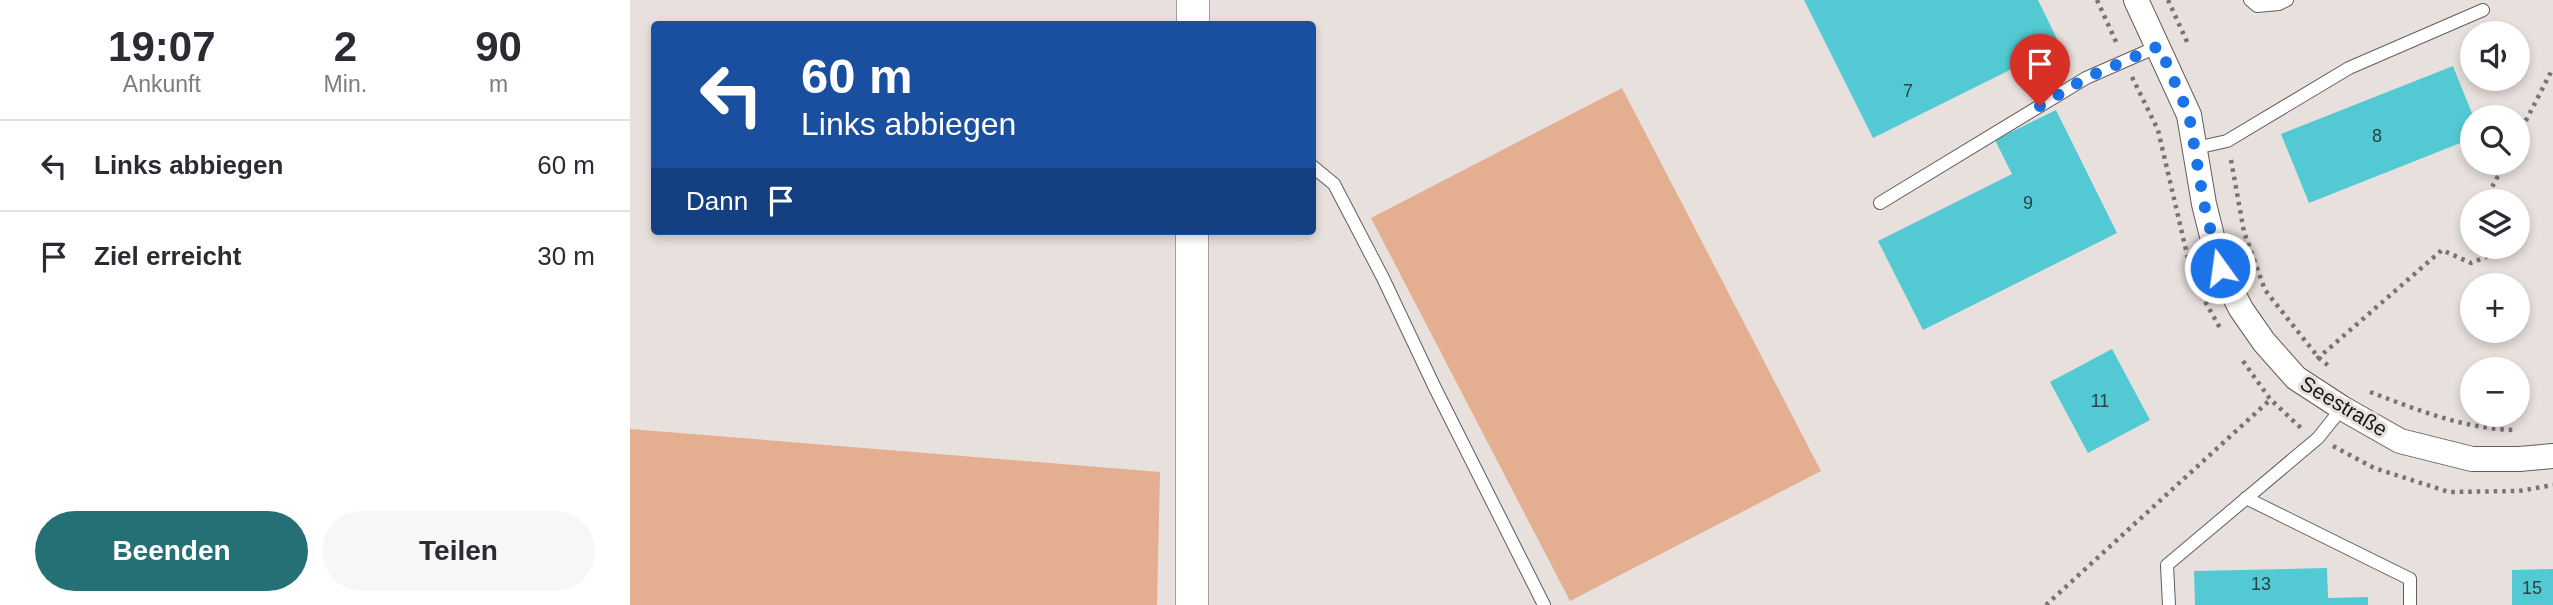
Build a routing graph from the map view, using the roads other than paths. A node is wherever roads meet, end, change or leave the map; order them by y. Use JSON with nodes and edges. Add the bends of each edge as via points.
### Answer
{"nodes":[{"id":1,"x":1194,"y":0,"type":"edge"},
{"id":2,"x":2136,"y":0,"type":"edge"},
{"id":3,"x":2250,"y":0,"type":"edge"},
{"id":4,"x":2287,"y":0,"type":"edge"},
{"id":5,"x":2483,"y":10,"type":"dead end"},
{"id":6,"x":1193,"y":21,"type":"edge"},
{"id":7,"x":2159,"y":46,"type":"junction"},
{"id":8,"x":2196,"y":148,"type":"junction"},
{"id":9,"x":1316,"y":169,"type":"edge"},
{"id":10,"x":1880,"y":203,"type":"dead end"},
{"id":11,"x":1192,"y":235,"type":"edge"},
{"id":12,"x":2342,"y":408,"type":"junction"},
{"id":13,"x":2553,"y":456,"type":"edge"},
{"id":14,"x":2246,"y":498,"type":"junction"},
{"id":15,"x":1192,"y":605,"type":"edge"},
{"id":16,"x":1544,"y":605,"type":"edge"},
{"id":17,"x":2169,"y":605,"type":"edge"},
{"id":18,"x":2410,"y":605,"type":"edge"}],
"edges":[{"from":1,"to":6,"type":"street"},
{"from":2,"to":7,"type":"street","name":"Seestraße"},
{"from":3,"to":4,"type":"lane","via":[[2257,6]]},
{"from":5,"to":8,"type":"lane","via":[[2349,68],[2227,141]]},
{"from":7,"to":8,"type":"street","name":"Seestraße","via":[[2189,115]]},
{"from":7,"to":10,"type":"lane","via":[[2086,78]]},
{"from":8,"to":12,"type":"street","name":"Seestraße","via":[[2220,268],[2241,309],[2295,378]]},
{"from":9,"to":16,"type":"lane","via":[[1334,184]]},
{"from":11,"to":15,"type":"street"},
{"from":12,"to":13,"type":"street","name":"Seestraße","via":[[2400,440],[2472,459]]},
{"from":12,"to":14,"type":"lane","via":[[2318,438]]},
{"from":14,"to":17,"type":"lane","via":[[2167,565]]},
{"from":14,"to":18,"type":"lane","via":[[2410,579]]}]}
